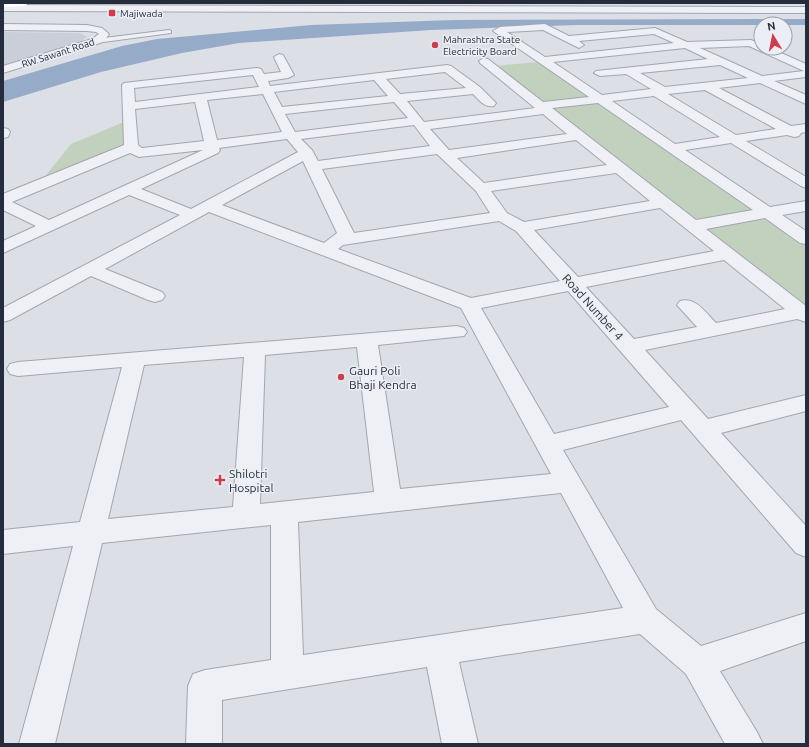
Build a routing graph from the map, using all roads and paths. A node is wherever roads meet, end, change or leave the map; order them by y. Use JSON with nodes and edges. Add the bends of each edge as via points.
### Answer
{"nodes":[{"id":1,"x":25,"y":3,"type":"edge"},
{"id":2,"x":3,"y":4,"type":"edge"},
{"id":3,"x":3,"y":8,"type":"edge"},
{"id":4,"x":806,"y":10,"type":"edge"},
{"id":5,"x":3,"y":28,"type":"edge"},
{"id":6,"x":169,"y":32,"type":"dead end"},
{"id":7,"x":568,"y":39,"type":"junction"},
{"id":8,"x":96,"y":41,"type":"junction"},
{"id":9,"x":552,"y":42,"type":"dead end"},
{"id":10,"x":628,"y":42,"type":"dead end"},
{"id":11,"x":753,"y":44,"type":"edge"},
{"id":12,"x":688,"y":45,"type":"junction"},
{"id":13,"x":641,"y":50,"type":"junction"},
{"id":14,"x":595,"y":54,"type":"junction"},
{"id":15,"x":780,"y":56,"type":"edge"},
{"id":16,"x":279,"y":57,"type":"dead end"},
{"id":17,"x":657,"y":57,"type":"dead end"},
{"id":18,"x":543,"y":60,"type":"junction"},
{"id":19,"x":744,"y":60,"type":"dead end"},
{"id":20,"x":484,"y":61,"type":"dead end"},
{"id":21,"x":724,"y":61,"type":"junction"},
{"id":22,"x":674,"y":66,"type":"junction"},
{"id":23,"x":806,"y":68,"type":"edge"},
{"id":24,"x":3,"y":70,"type":"edge"},
{"id":25,"x":628,"y":71,"type":"junction"},
{"id":26,"x":600,"y":73,"type":"dead end"},
{"id":27,"x":689,"y":74,"type":"dead end"},
{"id":28,"x":806,"y":74,"type":"edge"},
{"id":29,"x":762,"y":79,"type":"junction"},
{"id":30,"x":447,"y":81,"type":"dead end"},
{"id":31,"x":264,"y":84,"type":"junction"},
{"id":32,"x":482,"y":84,"type":"junction"},
{"id":33,"x":707,"y":86,"type":"junction"},
{"id":34,"x":660,"y":91,"type":"junction"},
{"id":35,"x":200,"y":98,"type":"junction"},
{"id":36,"x":804,"y":98,"type":"edge"},
{"id":37,"x":598,"y":99,"type":"junction"},
{"id":38,"x":404,"y":102,"type":"junction"},
{"id":39,"x":765,"y":102,"type":"dead end"},
{"id":40,"x":475,"y":104,"type":"dead end"},
{"id":41,"x":129,"y":106,"type":"junction"},
{"id":42,"x":743,"y":106,"type":"junction"},
{"id":43,"x":543,"y":108,"type":"junction"},
{"id":44,"x":710,"y":110,"type":"dead end"},
{"id":45,"x":278,"y":111,"type":"junction"},
{"id":46,"x":689,"y":112,"type":"junction"},
{"id":47,"x":669,"y":115,"type":"dead end"},
{"id":48,"x":480,"y":119,"type":"junction"},
{"id":49,"x":806,"y":128,"type":"edge"},
{"id":50,"x":491,"y":130,"type":"dead end"},
{"id":51,"x":790,"y":130,"type":"junction"},
{"id":52,"x":291,"y":136,"type":"junction"},
{"id":53,"x":579,"y":136,"type":"junction"},
{"id":54,"x":733,"y":139,"type":"junction"},
{"id":55,"x":806,"y":139,"type":"edge"},
{"id":56,"x":212,"y":144,"type":"junction"},
{"id":57,"x":130,"y":147,"type":"junction"},
{"id":58,"x":673,"y":148,"type":"junction"},
{"id":59,"x":443,"y":152,"type":"junction"},
{"id":60,"x":310,"y":160,"type":"junction"},
{"id":61,"x":793,"y":160,"type":"dead end"},
{"id":62,"x":772,"y":163,"type":"junction"},
{"id":63,"x":753,"y":166,"type":"dead end"},
{"id":64,"x":619,"y":168,"type":"junction"},
{"id":65,"x":547,"y":178,"type":"junction"},
{"id":66,"x":806,"y":183,"type":"edge"},
{"id":67,"x":481,"y":188,"type":"junction"},
{"id":68,"x":127,"y":189,"type":"junction"},
{"id":69,"x":559,"y":190,"type":"dead end"},
{"id":70,"x":3,"y":200,"type":"edge"},
{"id":71,"x":664,"y":203,"type":"junction"},
{"id":72,"x":3,"y":204,"type":"edge"},
{"id":73,"x":209,"y":206,"type":"junction"},
{"id":74,"x":806,"y":206,"type":"edge"},
{"id":75,"x":184,"y":211,"type":"dead end"},
{"id":76,"x":767,"y":213,"type":"junction"},
{"id":77,"x":501,"y":216,"type":"junction"},
{"id":78,"x":585,"y":217,"type":"junction"},
{"id":79,"x":48,"y":226,"type":"junction"},
{"id":80,"x":692,"y":226,"type":"junction"},
{"id":81,"x":522,"y":227,"type":"junction"},
{"id":82,"x":598,"y":228,"type":"dead end"},
{"id":83,"x":806,"y":239,"type":"edge"},
{"id":84,"x":331,"y":246,"type":"junction"},
{"id":85,"x":3,"y":248,"type":"edge"},
{"id":86,"x":728,"y":254,"type":"junction"},
{"id":87,"x":90,"y":269,"type":"junction"},
{"id":88,"x":572,"y":284,"type":"junction"},
{"id":89,"x":155,"y":296,"type":"dead end"},
{"id":90,"x":469,"y":304,"type":"junction"},
{"id":91,"x":687,"y":305,"type":"dead end"},
{"id":92,"x":803,"y":314,"type":"edge"},
{"id":93,"x":3,"y":316,"type":"edge"},
{"id":94,"x":711,"y":330,"type":"junction"},
{"id":95,"x":457,"y":332,"type":"dead end"},
{"id":96,"x":367,"y":340,"type":"junction"},
{"id":97,"x":629,"y":347,"type":"junction"},
{"id":98,"x":255,"y":349,"type":"junction"},
{"id":99,"x":135,"y":359,"type":"junction"},
{"id":100,"x":18,"y":369,"type":"dead end"},
{"id":101,"x":806,"y":403,"type":"edge"},
{"id":102,"x":686,"y":411,"type":"junction"},
{"id":103,"x":703,"y":429,"type":"junction"},
{"id":104,"x":547,"y":445,"type":"junction"},
{"id":105,"x":568,"y":482,"type":"junction"},
{"id":106,"x":388,"y":501,"type":"junction"},
{"id":107,"x":284,"y":512,"type":"junction"},
{"id":108,"x":246,"y":516,"type":"junction"},
{"id":109,"x":91,"y":533,"type":"junction"},
{"id":110,"x":803,"y":536,"type":"edge"},
{"id":111,"x":3,"y":542,"type":"edge"},
{"id":112,"x":645,"y":619,"type":"junction"},
{"id":113,"x":806,"y":627,"type":"edge"},
{"id":114,"x":440,"y":650,"type":"junction"},
{"id":115,"x":697,"y":663,"type":"junction"},
{"id":116,"x":287,"y":674,"type":"junction"},
{"id":117,"x":38,"y":744,"type":"edge"},
{"id":118,"x":204,"y":744,"type":"edge"},
{"id":119,"x":460,"y":744,"type":"edge"},
{"id":120,"x":745,"y":744,"type":"edge"}],
"edges":[{"from":1,"to":2,"type":"highway"},
{"from":3,"to":4,"type":"street"},
{"from":5,"to":8,"type":"street","name":"RW Sawant Road","via":[[94,28],[104,34]]},
{"from":6,"to":8,"type":"lane"},
{"from":7,"to":9,"type":"street"},
{"from":7,"to":12,"type":"street","via":[[648,30]]},
{"from":7,"to":14,"type":"street"},
{"from":7,"to":18,"type":"street","via":[[545,27],[498,31]]},
{"from":8,"to":24,"type":"street","name":"RW Sawant Road"},
{"from":10,"to":13,"type":"street"},
{"from":11,"to":12,"type":"street"},
{"from":12,"to":13,"type":"street"},
{"from":12,"to":21,"type":"street"},
{"from":13,"to":14,"type":"street"},
{"from":14,"to":18,"type":"street"},
{"from":14,"to":25,"type":"street"},
{"from":15,"to":23,"type":"street"},
{"from":16,"to":31,"type":"street","via":[[288,75]]},
{"from":17,"to":22,"type":"street"},
{"from":18,"to":37,"type":"street"},
{"from":19,"to":21,"type":"street"},
{"from":20,"to":32,"type":"street"},
{"from":21,"to":22,"type":"street"},
{"from":21,"to":29,"type":"street"},
{"from":22,"to":25,"type":"street"},
{"from":22,"to":27,"type":"street"},
{"from":25,"to":26,"type":"street"},
{"from":25,"to":34,"type":"street"},
{"from":28,"to":29,"type":"street"},
{"from":29,"to":33,"type":"street"},
{"from":29,"to":36,"type":"street"},
{"from":30,"to":32,"type":"street"},
{"from":31,"to":35,"type":"street"},
{"from":31,"to":38,"type":"street"},
{"from":31,"to":41,"type":"street","via":[[257,71],[128,85]]},
{"from":31,"to":45,"type":"street"},
{"from":32,"to":38,"type":"street"},
{"from":32,"to":38,"type":"street","via":[[447,68]]},
{"from":32,"to":40,"type":"street","via":[[490,103]]},
{"from":32,"to":43,"type":"street"},
{"from":33,"to":34,"type":"street"},
{"from":33,"to":42,"type":"street"},
{"from":34,"to":37,"type":"street"},
{"from":34,"to":46,"type":"street"},
{"from":35,"to":41,"type":"street"},
{"from":35,"to":56,"type":"street"},
{"from":37,"to":43,"type":"street"},
{"from":37,"to":58,"type":"street"},
{"from":38,"to":45,"type":"street"},
{"from":38,"to":48,"type":"street"},
{"from":38,"to":52,"type":"street"},
{"from":38,"to":59,"type":"street","name":"Road Number 4"},
{"from":39,"to":42,"type":"street"},
{"from":41,"to":57,"type":"street"},
{"from":42,"to":51,"type":"street"},
{"from":43,"to":48,"type":"street"},
{"from":43,"to":53,"type":"street"},
{"from":44,"to":46,"type":"street"},
{"from":45,"to":52,"type":"street"},
{"from":46,"to":47,"type":"street"},
{"from":46,"to":54,"type":"street"},
{"from":48,"to":50,"type":"street"},
{"from":49,"to":51,"type":"street"},
{"from":51,"to":54,"type":"street"},
{"from":51,"to":55,"type":"street"},
{"from":52,"to":56,"type":"street"},
{"from":52,"to":60,"type":"street"},
{"from":53,"to":59,"type":"street","via":[[519,150]]},
{"from":53,"to":64,"type":"street"},
{"from":54,"to":58,"type":"street"},
{"from":54,"to":62,"type":"street"},
{"from":56,"to":57,"type":"street","via":[[139,153]]},
{"from":56,"to":68,"type":"street","via":[[214,150]]},
{"from":57,"to":70,"type":"street"},
{"from":58,"to":76,"type":"street"},
{"from":59,"to":60,"type":"street"},
{"from":59,"to":67,"type":"street","name":"Road Number 4"},
{"from":60,"to":73,"type":"street"},
{"from":60,"to":84,"type":"street","via":[[346,234]]},
{"from":61,"to":62,"type":"street"},
{"from":62,"to":63,"type":"street"},
{"from":62,"to":66,"type":"street"},
{"from":64,"to":65,"type":"street"},
{"from":64,"to":71,"type":"street"},
{"from":65,"to":67,"type":"street"},
{"from":65,"to":69,"type":"street"},
{"from":67,"to":77,"type":"street","name":"Road Number 4"},
{"from":68,"to":75,"type":"street"},
{"from":68,"to":79,"type":"street"},
{"from":71,"to":78,"type":"street"},
{"from":71,"to":80,"type":"street"},
{"from":72,"to":79,"type":"street"},
{"from":73,"to":84,"type":"street"},
{"from":73,"to":87,"type":"street"},
{"from":74,"to":76,"type":"street"},
{"from":76,"to":80,"type":"street"},
{"from":76,"to":83,"type":"street"},
{"from":77,"to":81,"type":"street","name":"Road Number 4"},
{"from":77,"to":84,"type":"street"},
{"from":78,"to":81,"type":"street"},
{"from":78,"to":82,"type":"street"},
{"from":79,"to":85,"type":"street"},
{"from":80,"to":86,"type":"street"},
{"from":81,"to":88,"type":"street","name":"Road Number 4"},
{"from":84,"to":90,"type":"street"},
{"from":86,"to":88,"type":"street"},
{"from":86,"to":92,"type":"street"},
{"from":87,"to":89,"type":"street"},
{"from":87,"to":93,"type":"street"},
{"from":88,"to":90,"type":"street"},
{"from":88,"to":97,"type":"street","name":"Road Number 4"},
{"from":90,"to":104,"type":"street"},
{"from":91,"to":94,"type":"street"},
{"from":92,"to":94,"type":"street"},
{"from":94,"to":97,"type":"street"},
{"from":95,"to":96,"type":"street"},
{"from":96,"to":98,"type":"street"},
{"from":96,"to":106,"type":"street"},
{"from":97,"to":102,"type":"street","name":"Road Number 4"},
{"from":98,"to":99,"type":"street"},
{"from":98,"to":108,"type":"street"},
{"from":99,"to":100,"type":"street"},
{"from":99,"to":109,"type":"street"},
{"from":101,"to":103,"type":"street"},
{"from":102,"to":103,"type":"street","name":"Road Number 4"},
{"from":102,"to":104,"type":"street"},
{"from":103,"to":110,"type":"street","name":"Road Number 4"},
{"from":104,"to":105,"type":"street"},
{"from":105,"to":106,"type":"street"},
{"from":105,"to":112,"type":"street"},
{"from":106,"to":107,"type":"street"},
{"from":107,"to":108,"type":"street"},
{"from":107,"to":116,"type":"street"},
{"from":108,"to":109,"type":"street"},
{"from":109,"to":111,"type":"street"},
{"from":109,"to":117,"type":"street"},
{"from":112,"to":114,"type":"street"},
{"from":112,"to":115,"type":"street"},
{"from":113,"to":115,"type":"street"},
{"from":114,"to":116,"type":"street"},
{"from":114,"to":119,"type":"street"},
{"from":115,"to":120,"type":"street"},
{"from":116,"to":118,"type":"street","via":[[205,686]]}]}
